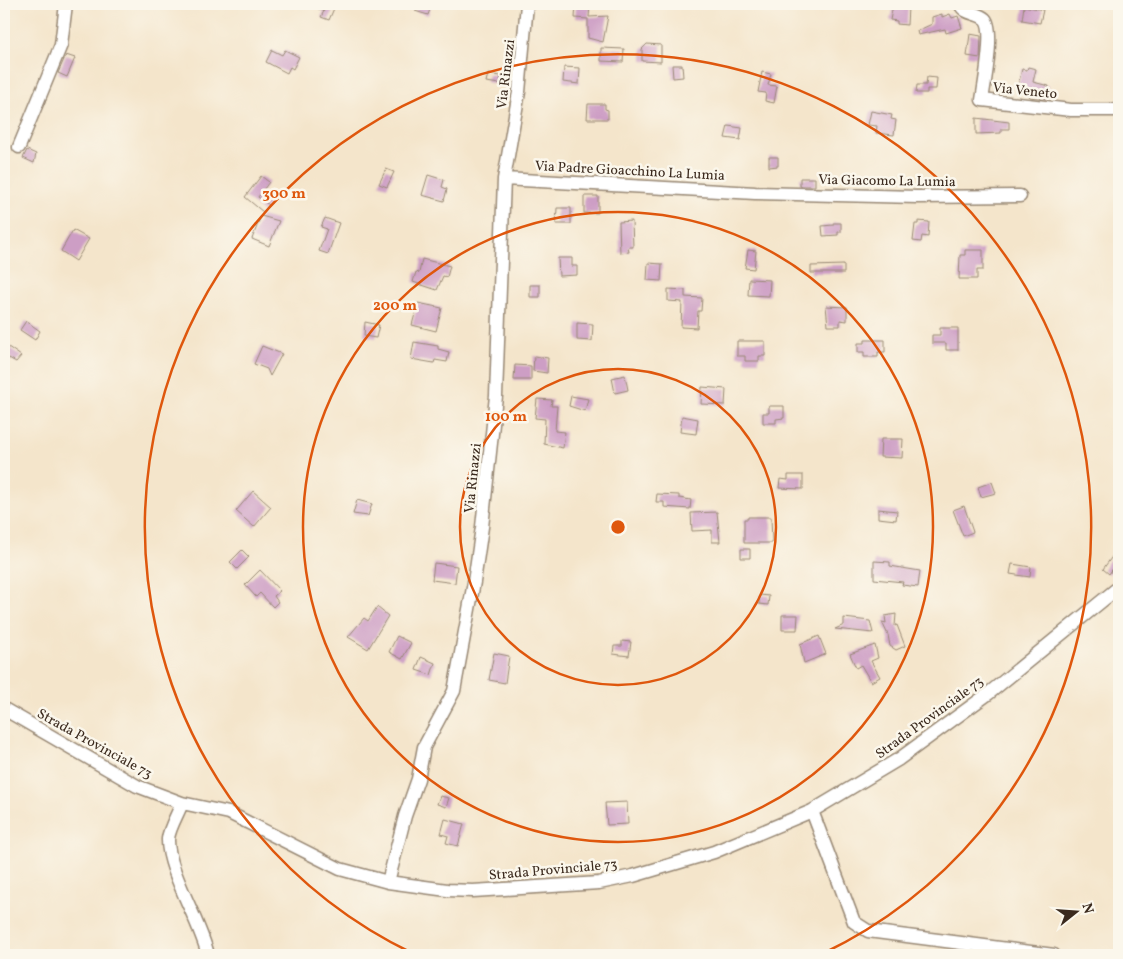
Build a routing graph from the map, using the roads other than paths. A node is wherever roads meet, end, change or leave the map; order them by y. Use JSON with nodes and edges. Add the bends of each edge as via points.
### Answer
{"nodes":[{"id":1,"x":66,"y":4,"type":"edge"},
{"id":2,"x":527,"y":4,"type":"edge"},
{"id":3,"x":960,"y":4,"type":"edge"},
{"id":4,"x":1119,"y":110,"type":"edge"},
{"id":5,"x":19,"y":147,"type":"dead end"},
{"id":6,"x":504,"y":178,"type":"junction"},
{"id":7,"x":755,"y":193,"type":"joint"},
{"id":8,"x":1020,"y":196,"type":"dead end"},
{"id":9,"x":1119,"y":587,"type":"edge"},
{"id":10,"x":4,"y":708,"type":"edge"},
{"id":11,"x":182,"y":803,"type":"junction"},
{"id":12,"x":812,"y":811,"type":"junction"},
{"id":13,"x":388,"y":882,"type":"junction"},
{"id":14,"x":208,"y":955,"type":"edge"},
{"id":15,"x":1054,"y":955,"type":"edge"}],
"edges":[{"from":1,"to":5,"type":"street","via":[[61,46]]},
{"from":2,"to":6,"type":"street","name":"Via Rinazzi","via":[[519,92]]},
{"from":3,"to":4,"type":"street","name":"Via Veneto","via":[[966,12],[984,18],[989,26],[982,100],[1071,110]]},
{"from":6,"to":7,"type":"street","name":"Via Padre Gioacchino La Lumia"},
{"from":6,"to":13,"type":"street","name":"Via Rinazzi","via":[[496,387],[474,582],[454,691],[424,747]]},
{"from":7,"to":8,"type":"street","name":"Via Giacomo La Lumia"},
{"from":9,"to":12,"type":"street","name":"Strada Provinciale 73","via":[[988,694],[899,759]]},
{"from":10,"to":11,"type":"street","name":"Strada Provinciale 73","via":[[137,786]]},
{"from":11,"to":13,"type":"street","name":"Strada Provinciale 73","via":[[229,813],[340,869]]},
{"from":11,"to":14,"type":"street","via":[[168,837],[170,857],[203,934]]},
{"from":12,"to":13,"type":"street","name":"Strada Provinciale 73","via":[[714,852],[616,881],[473,891]]},
{"from":12,"to":15,"type":"street","via":[[854,922],[868,931]]}]}
